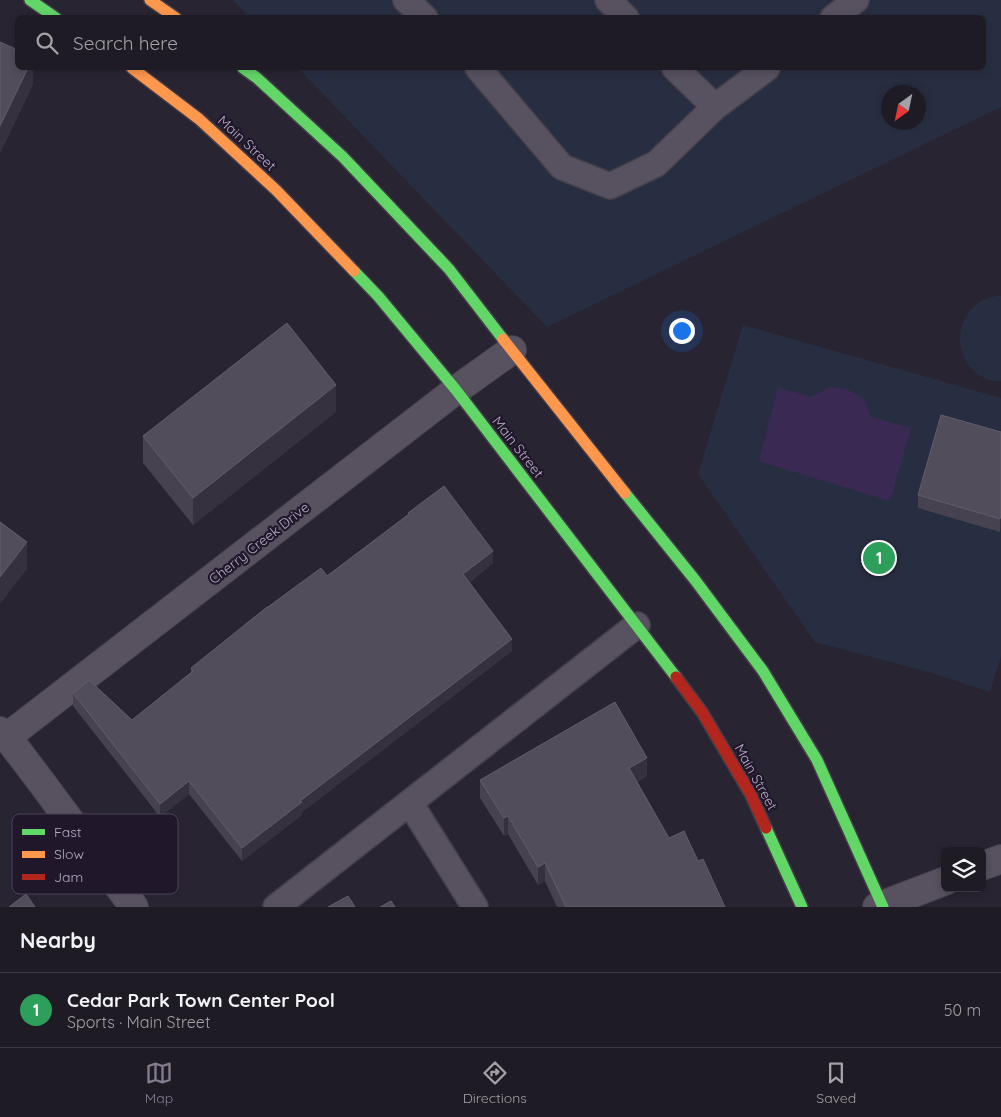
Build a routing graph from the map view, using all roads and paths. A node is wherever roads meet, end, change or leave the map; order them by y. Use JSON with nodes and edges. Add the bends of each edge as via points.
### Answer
{"nodes":[{"id":1,"x":30,"y":0,"type":"edge"},
{"id":2,"x":406,"y":0,"type":"edge"},
{"id":3,"x":608,"y":0,"type":"edge"},
{"id":4,"x":856,"y":0,"type":"edge"},
{"id":5,"x":52,"y":15,"type":"edge"},
{"id":6,"x":422,"y":15,"type":"edge"},
{"id":7,"x":623,"y":15,"type":"edge"},
{"id":8,"x":837,"y":15,"type":"edge"},
{"id":9,"x":135,"y":70,"type":"edge"},
{"id":10,"x":246,"y":70,"type":"edge"},
{"id":11,"x":480,"y":70,"type":"edge"},
{"id":12,"x":677,"y":70,"type":"edge"},
{"id":13,"x":764,"y":70,"type":"edge"},
{"id":14,"x":715,"y":107,"type":"junction"},
{"id":15,"x":512,"y":350,"type":"junction"},
{"id":16,"x":456,"y":390,"type":"junction"},
{"id":17,"x":637,"y":625,"type":"junction"},
{"id":18,"x":4,"y":734,"type":"edge"},
{"id":19,"x":410,"y":803,"type":"junction"},
{"id":20,"x":64,"y":814,"type":"edge"},
{"id":21,"x":1001,"y":859,"type":"edge"},
{"id":22,"x":986,"y":865,"type":"edge"},
{"id":23,"x":941,"y":883,"type":"edge"},
{"id":24,"x":124,"y":894,"type":"edge"},
{"id":25,"x":881,"y":906,"type":"edge"},
{"id":26,"x":134,"y":907,"type":"edge"},
{"id":27,"x":276,"y":907,"type":"edge"},
{"id":28,"x":475,"y":907,"type":"edge"},
{"id":29,"x":802,"y":907,"type":"edge"}],
"edges":[{"from":1,"to":5,"type":"street"},
{"from":2,"to":6,"type":"lane"},
{"from":3,"to":7,"type":"lane"},
{"from":4,"to":8,"type":"lane"},
{"from":9,"to":16,"type":"street","name":"Main Street","via":[[199,119],[276,190],[378,296]]},
{"from":10,"to":15,"type":"street","via":[[343,157],[449,270]]},
{"from":11,"to":14,"type":"lane","via":[[562,167],[610,186],[656,164]]},
{"from":12,"to":14,"type":"lane"},
{"from":13,"to":14,"type":"lane"},
{"from":15,"to":16,"type":"street","name":"Cherry Creek Drive"},
{"from":15,"to":25,"type":"street","via":[[763,671],[817,760]]},
{"from":16,"to":17,"type":"street","name":"Main Street"},
{"from":16,"to":18,"type":"street","name":"Cherry Creek Drive"},
{"from":17,"to":19,"type":"lane"},
{"from":17,"to":29,"type":"street","name":"Main Street","via":[[702,712],[751,795]]},
{"from":18,"to":20,"type":"street"},
{"from":19,"to":27,"type":"lane"},
{"from":19,"to":28,"type":"lane"},
{"from":21,"to":22,"type":"street"},
{"from":23,"to":25,"type":"street"},
{"from":24,"to":26,"type":"street"}]}
